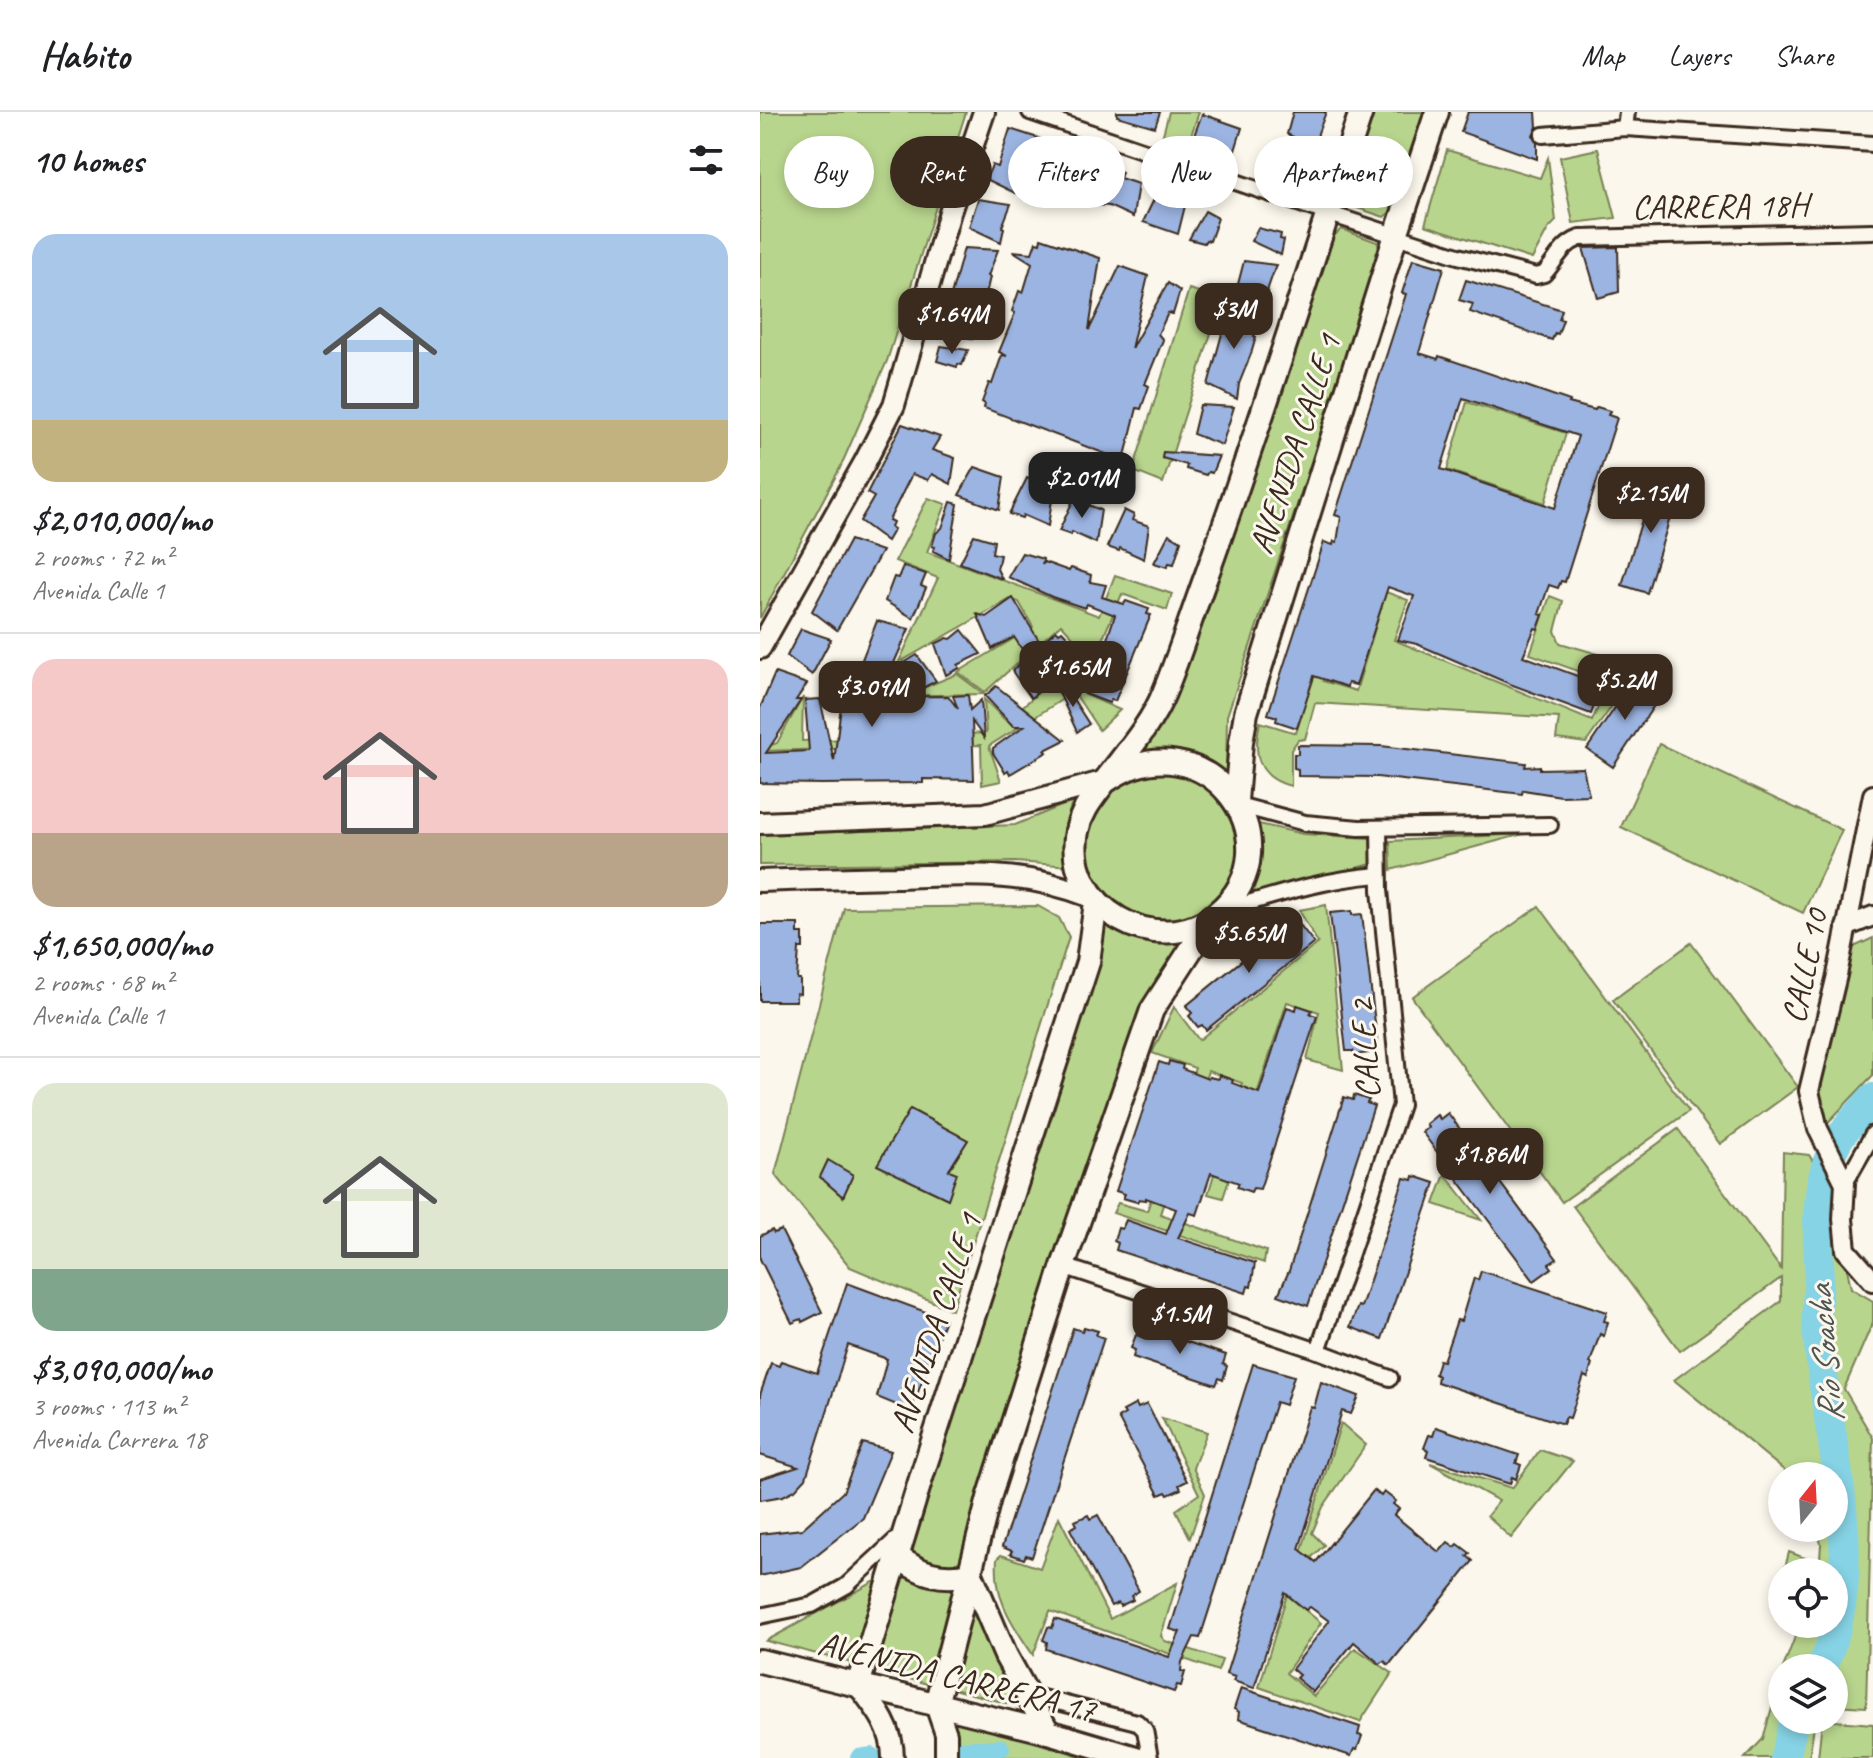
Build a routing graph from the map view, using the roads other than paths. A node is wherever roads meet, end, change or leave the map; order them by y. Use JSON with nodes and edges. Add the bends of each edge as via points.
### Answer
{"nodes":[{"id":1,"x":984,"y":112,"type":"edge"},
{"id":2,"x":1030,"y":112,"type":"edge"},
{"id":3,"x":1361,"y":112,"type":"edge"},
{"id":4,"x":1437,"y":112,"type":"edge"},
{"id":5,"x":1627,"y":112,"type":"edge"},
{"id":6,"x":1625,"y":128,"type":"junction"},
{"id":7,"x":1543,"y":135,"type":"dead end"},
{"id":8,"x":1873,"y":144,"type":"edge"},
{"id":9,"x":1327,"y":213,"type":"junction"},
{"id":10,"x":1873,"y":231,"type":"edge"},
{"id":11,"x":1396,"y":235,"type":"junction"},
{"id":12,"x":760,"y":648,"type":"edge"},
{"id":13,"x":1106,"y":781,"type":"junction"},
{"id":14,"x":1873,"y":795,"type":"edge"},
{"id":15,"x":1237,"y":803,"type":"junction"},
{"id":16,"x":760,"y":823,"type":"edge"},
{"id":17,"x":1550,"y":825,"type":"dead end"},
{"id":18,"x":1379,"y":828,"type":"junction"},
{"id":19,"x":1379,"y":875,"type":"junction"},
{"id":20,"x":760,"y":881,"type":"edge"},
{"id":21,"x":1094,"y":899,"type":"junction"},
{"id":22,"x":1216,"y":914,"type":"junction"},
{"id":23,"x":1873,"y":916,"type":"edge"},
{"id":24,"x":1846,"y":927,"type":"junction"},
{"id":25,"x":1873,"y":1134,"type":"edge"},
{"id":26,"x":1843,"y":1178,"type":"junction"},
{"id":27,"x":1063,"y":1266,"type":"junction"},
{"id":28,"x":1873,"y":1281,"type":"edge"},
{"id":29,"x":1318,"y":1351,"type":"junction"},
{"id":30,"x":1390,"y":1378,"type":"dead end"},
{"id":31,"x":904,"y":1533,"type":"junction"},
{"id":32,"x":897,"y":1556,"type":"junction"},
{"id":33,"x":971,"y":1574,"type":"junction"},
{"id":34,"x":760,"y":1616,"type":"edge"},
{"id":35,"x":760,"y":1661,"type":"edge"},
{"id":36,"x":858,"y":1685,"type":"junction"},
{"id":37,"x":1026,"y":1694,"type":"junction"},
{"id":38,"x":936,"y":1705,"type":"junction"},
{"id":39,"x":1048,"y":1732,"type":"junction"},
{"id":40,"x":893,"y":1758,"type":"edge"},
{"id":41,"x":946,"y":1758,"type":"edge"},
{"id":42,"x":1136,"y":1758,"type":"edge"},
{"id":43,"x":1150,"y":1758,"type":"edge"}],
"edges":[{"from":1,"to":12,"type":"main road","via":[[894,405]]},
{"from":2,"to":9,"type":"street"},
{"from":3,"to":9,"type":"main road","name":"AVENIDA CALLE 1"},
{"from":4,"to":11,"type":"main road","name":"AVENIDA CALLE 1"},
{"from":5,"to":6,"type":"street"},
{"from":6,"to":7,"type":"street"},
{"from":6,"to":8,"type":"street"},
{"from":9,"to":11,"type":"street"},
{"from":9,"to":13,"type":"main road","name":"AVENIDA CALLE 1","via":[[1265,412],[1162,697]]},
{"from":10,"to":11,"type":"street","name":"CARRERA 18H","via":[[1580,238],[1569,242],[1544,274],[1536,276]]},
{"from":11,"to":15,"type":"main road","name":"AVENIDA CALLE 1","via":[[1246,713]]},
{"from":13,"to":15,"type":"main road","via":[[1134,765],[1180,762],[1202,770]]},
{"from":13,"to":16,"type":"main road","via":[[985,814]]},
{"from":13,"to":21,"type":"main road","via":[[1091,797],[1076,834],[1080,874]]},
{"from":14,"to":24,"type":"street","name":"CALLE 10"},
{"from":15,"to":18,"type":"street","via":[[1305,823]]},
{"from":15,"to":22,"type":"main road","via":[[1246,827],[1244,873]]},
{"from":17,"to":18,"type":"street"},
{"from":18,"to":19,"type":"street","name":"CALLE 2"},
{"from":19,"to":22,"type":"street","via":[[1345,877]]},
{"from":19,"to":29,"type":"street","name":"CALLE 2","via":[[1401,1105]]},
{"from":20,"to":21,"type":"main road","via":[[1026,877]]},
{"from":21,"to":22,"type":"main road","via":[[1116,919],[1152,931],[1191,928]]},
{"from":21,"to":31,"type":"main road","name":"AVENIDA CALLE 1","via":[[1088,962]]},
{"from":22,"to":27,"type":"main road","via":[[1152,1010]]},
{"from":23,"to":24,"type":"street"},
{"from":24,"to":26,"type":"street","name":"CALLE 10","via":[[1809,1091],[1818,1129]]},
{"from":25,"to":26,"type":"street"},
{"from":26,"to":28,"type":"street","via":[[1846,1250]]},
{"from":27,"to":29,"type":"street"},
{"from":27,"to":33,"type":"main road","via":[[989,1498]]},
{"from":29,"to":30,"type":"street"},
{"from":31,"to":32,"type":"main road","name":"AVENIDA CALLE 1"},
{"from":31,"to":34,"type":"street","via":[[846,1586],[812,1605]]},
{"from":32,"to":33,"type":"main road","via":[[924,1573],[955,1578]]},
{"from":32,"to":36,"type":"main road","name":"AVENIDA CALLE 1"},
{"from":33,"to":37,"type":"main road"},
{"from":33,"to":38,"type":"main road"},
{"from":35,"to":36,"type":"main road","name":"AVENIDA CARRERA 17"},
{"from":36,"to":38,"type":"main road","name":"AVENIDA CARRERA 17"},
{"from":36,"to":40,"type":"main road","via":[[886,1723]]},
{"from":37,"to":39,"type":"main road"},
{"from":37,"to":43,"type":"street","via":[[1137,1722],[1145,1730]]},
{"from":38,"to":39,"type":"main road","name":"AVENIDA CARRERA 17"},
{"from":38,"to":41,"type":"main road","via":[[946,1734]]},
{"from":39,"to":42,"type":"main road","name":"AVENIDA CARRERA 17"}]}
